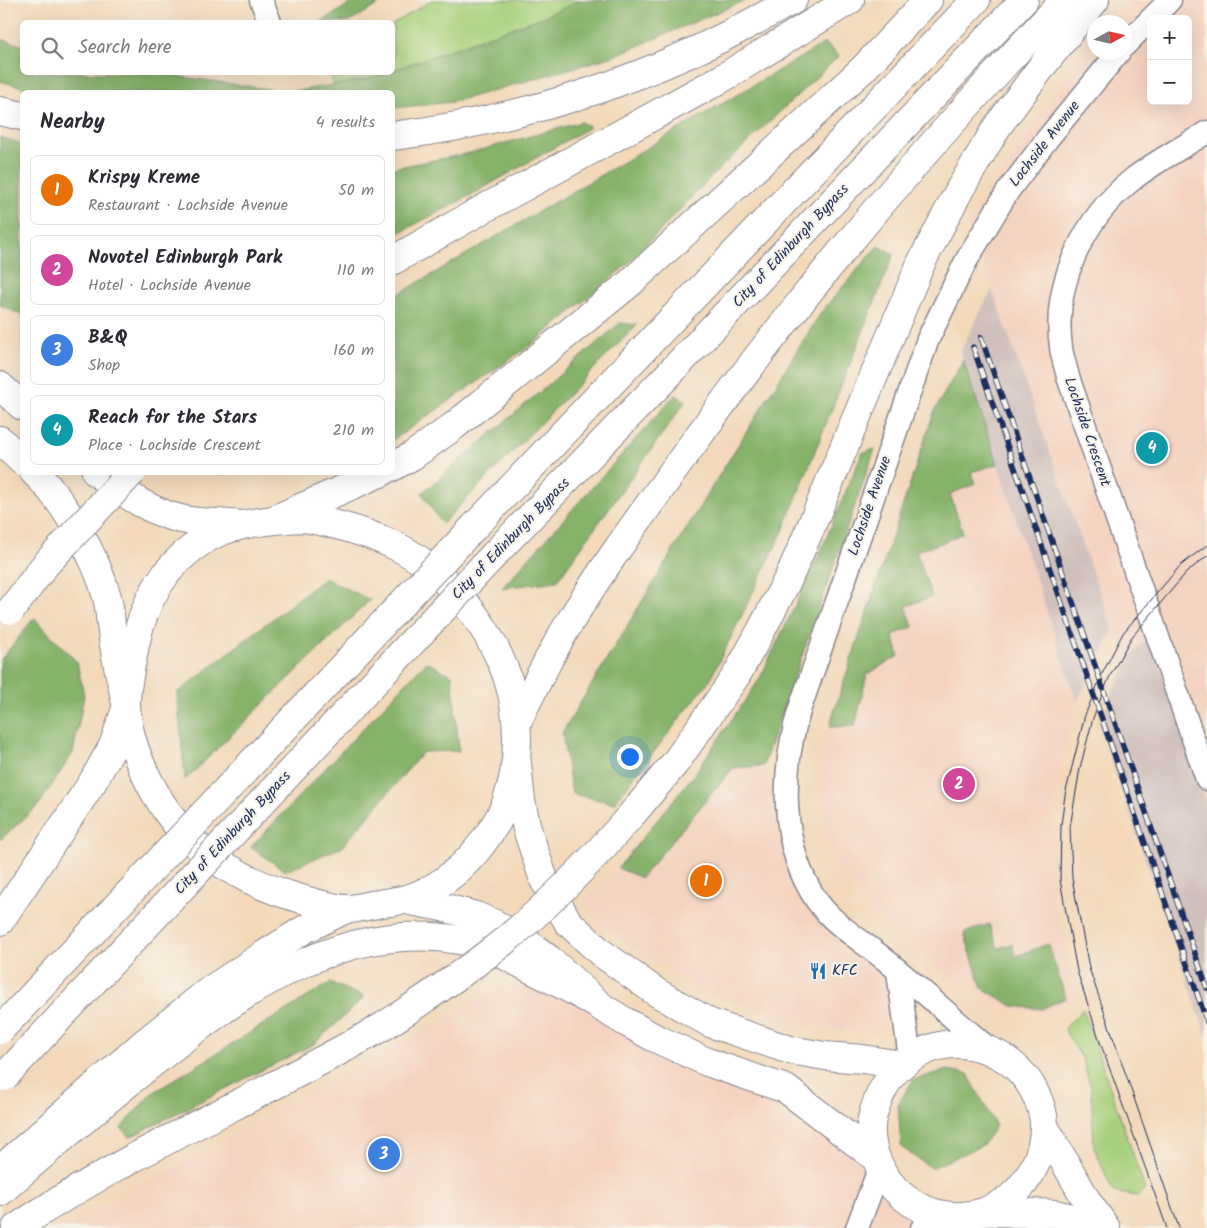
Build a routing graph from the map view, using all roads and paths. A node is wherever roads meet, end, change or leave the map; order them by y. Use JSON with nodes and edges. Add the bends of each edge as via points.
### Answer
{"nodes":[{"id":1,"x":261,"y":0,"type":"edge"},
{"id":2,"x":793,"y":0,"type":"edge"},
{"id":3,"x":850,"y":0,"type":"edge"},
{"id":4,"x":928,"y":0,"type":"edge"},
{"id":5,"x":976,"y":0,"type":"edge"},
{"id":6,"x":1024,"y":0,"type":"edge"},
{"id":7,"x":1065,"y":0,"type":"edge"},
{"id":8,"x":1095,"y":0,"type":"edge"},
{"id":9,"x":1170,"y":0,"type":"edge"},
{"id":10,"x":1155,"y":15,"type":"edge"},
{"id":11,"x":269,"y":20,"type":"edge"},
{"id":12,"x":1147,"y":23,"type":"edge"},
{"id":13,"x":1132,"y":38,"type":"edge"},
{"id":14,"x":1112,"y":60,"type":"edge"},
{"id":15,"x":0,"y":110,"type":"edge"},
{"id":16,"x":20,"y":115,"type":"edge"},
{"id":17,"x":1207,"y":132,"type":"edge"},
{"id":18,"x":395,"y":135,"type":"edge"},
{"id":19,"x":395,"y":260,"type":"edge"},
{"id":20,"x":0,"y":386,"type":"edge"},
{"id":21,"x":20,"y":404,"type":"edge"},
{"id":22,"x":0,"y":440,"type":"edge"},
{"id":23,"x":20,"y":459,"type":"edge"},
{"id":24,"x":395,"y":464,"type":"edge"},
{"id":25,"x":37,"y":475,"type":"edge"},
{"id":26,"x":100,"y":475,"type":"edge"},
{"id":27,"x":129,"y":475,"type":"edge"},
{"id":28,"x":375,"y":475,"type":"edge"},
{"id":29,"x":273,"y":520,"type":"junction"},
{"id":30,"x":241,"y":524,"type":"junction"},
{"id":31,"x":5,"y":617,"type":"edge"},
{"id":32,"x":126,"y":706,"type":"junction"},
{"id":33,"x":517,"y":722,"type":"junction"},
{"id":34,"x":516,"y":754,"type":"junction"},
{"id":35,"x":1207,"y":779,"type":"edge"},
{"id":36,"x":405,"y":900,"type":"junction"},
{"id":37,"x":346,"y":909,"type":"junction"},
{"id":38,"x":0,"y":921,"type":"edge"},
{"id":39,"x":898,"y":972,"type":"junction"},
{"id":40,"x":603,"y":1008,"type":"junction"},
{"id":41,"x":0,"y":1030,"type":"edge"},
{"id":42,"x":989,"y":1049,"type":"junction"},
{"id":43,"x":905,"y":1061,"type":"junction"},
{"id":44,"x":2,"y":1079,"type":"edge"},
{"id":45,"x":1044,"y":1126,"type":"junction"},
{"id":46,"x":878,"y":1162,"type":"junction"},
{"id":47,"x":0,"y":1170,"type":"edge"},
{"id":48,"x":0,"y":1192,"type":"edge"},
{"id":49,"x":984,"y":1212,"type":"junction"},
{"id":50,"x":952,"y":1216,"type":"junction"},
{"id":51,"x":16,"y":1228,"type":"edge"},
{"id":52,"x":857,"y":1228,"type":"edge"},
{"id":53,"x":922,"y":1228,"type":"edge"},
{"id":54,"x":1090,"y":1228,"type":"edge"},
{"id":55,"x":1106,"y":1228,"type":"edge"}],
"edges":[{"from":1,"to":11,"type":"street"},
{"from":2,"to":18,"type":"main road","via":[[682,57],[632,77],[532,109]]},
{"from":3,"to":19,"type":"main road","via":[[721,79]]},
{"from":4,"to":24,"type":"main road","via":[[863,69],[630,283],[454,426]]},
{"from":5,"to":41,"type":"main road","bridge":true},
{"from":6,"to":44,"type":"main road","name":"City of Edinburgh Bypass","bridge":true,"via":[[506,542]]},
{"from":7,"to":33,"type":"main road","via":[[944,130],[875,210],[734,388],[608,562],[539,676]]},
{"from":8,"to":51,"type":"main road","bridge":true,"via":[[997,127],[960,189],[921,263],[810,529],[763,627],[731,683],[675,763],[633,813],[578,874],[524,924],[464,971],[387,1024],[302,1072],[126,1161]]},
{"from":9,"to":10,"type":"street"},
{"from":12,"to":13,"type":"street"},
{"from":14,"to":39,"type":"street","name":"Lochside Avenue","via":[[1008,191],[966,260],[928,338],[793,730],[786,790],[799,866],[818,901]]},
{"from":15,"to":16,"type":"main road"},
{"from":17,"to":35,"type":"street","name":"Lochside Crescent","via":[[1131,180],[1090,225],[1067,276],[1060,315],[1061,346],[1068,377]]},
{"from":20,"to":21,"type":"main road"},
{"from":22,"to":23,"type":"main road"},
{"from":25,"to":32,"type":"main road","via":[[63,507],[97,568],[107,598]]},
{"from":26,"to":30,"type":"main road","via":[[132,498],[163,514],[191,521]]},
{"from":27,"to":31,"type":"main road","bridge":true,"via":[[45,565]]},
{"from":28,"to":29,"type":"main road"},
{"from":29,"to":30,"type":"main road"},
{"from":29,"to":33,"type":"main road","via":[[304,518],[350,528],[390,543],[445,581],[471,609],[497,654],[512,696]]},
{"from":30,"to":32,"type":"main road","via":[[206,539],[189,551],[166,573],[152,594],[140,622]]},
{"from":32,"to":37,"type":"main road","via":[[135,750],[154,790],[176,823],[200,848],[238,874],[265,887]]},
{"from":32,"to":38,"type":"main road","via":[[113,746],[92,783]]},
{"from":33,"to":34,"type":"main road"},
{"from":34,"to":36,"type":"main road","via":[[506,803],[487,838],[447,879]]},
{"from":34,"to":43,"type":"main road","via":[[527,829],[544,880],[568,922],[600,952],[656,992],[710,1023],[790,1050],[825,1056]]},
{"from":36,"to":37,"type":"main road"},
{"from":36,"to":40,"type":"main road","via":[[442,906],[495,924],[534,947]]},
{"from":37,"to":47,"type":"main road","via":[[264,954],[209,991],[143,1044]]},
{"from":39,"to":42,"type":"street","name":"Lochside Avenue"},
{"from":39,"to":43,"type":"street"},
{"from":40,"to":46,"type":"main road","via":[[683,1052],[786,1089]]},
{"from":40,"to":48,"type":"main road","via":[[514,959],[467,941],[406,936],[344,947],[312,958],[258,986],[200,1025]]},
{"from":42,"to":43,"type":"main road","via":[[969,1044],[948,1044],[928,1049]]},
{"from":42,"to":45,"type":"main road","via":[[1009,1060],[1026,1078],[1038,1099]]},
{"from":43,"to":46,"type":"main road","via":[[888,1080],[874,1111],[872,1138]]},
{"from":45,"to":49,"type":"main road","via":[[1040,1154],[1028,1180],[1009,1200]]},
{"from":45,"to":55,"type":"main road"},
{"from":46,"to":50,"type":"main road","via":[[890,1183],[910,1201],[928,1211]]},
{"from":46,"to":52,"type":"street"},
{"from":49,"to":50,"type":"main road"},
{"from":49,"to":54,"type":"main road","via":[[1057,1213]]},
{"from":50,"to":53,"type":"street"}]}
